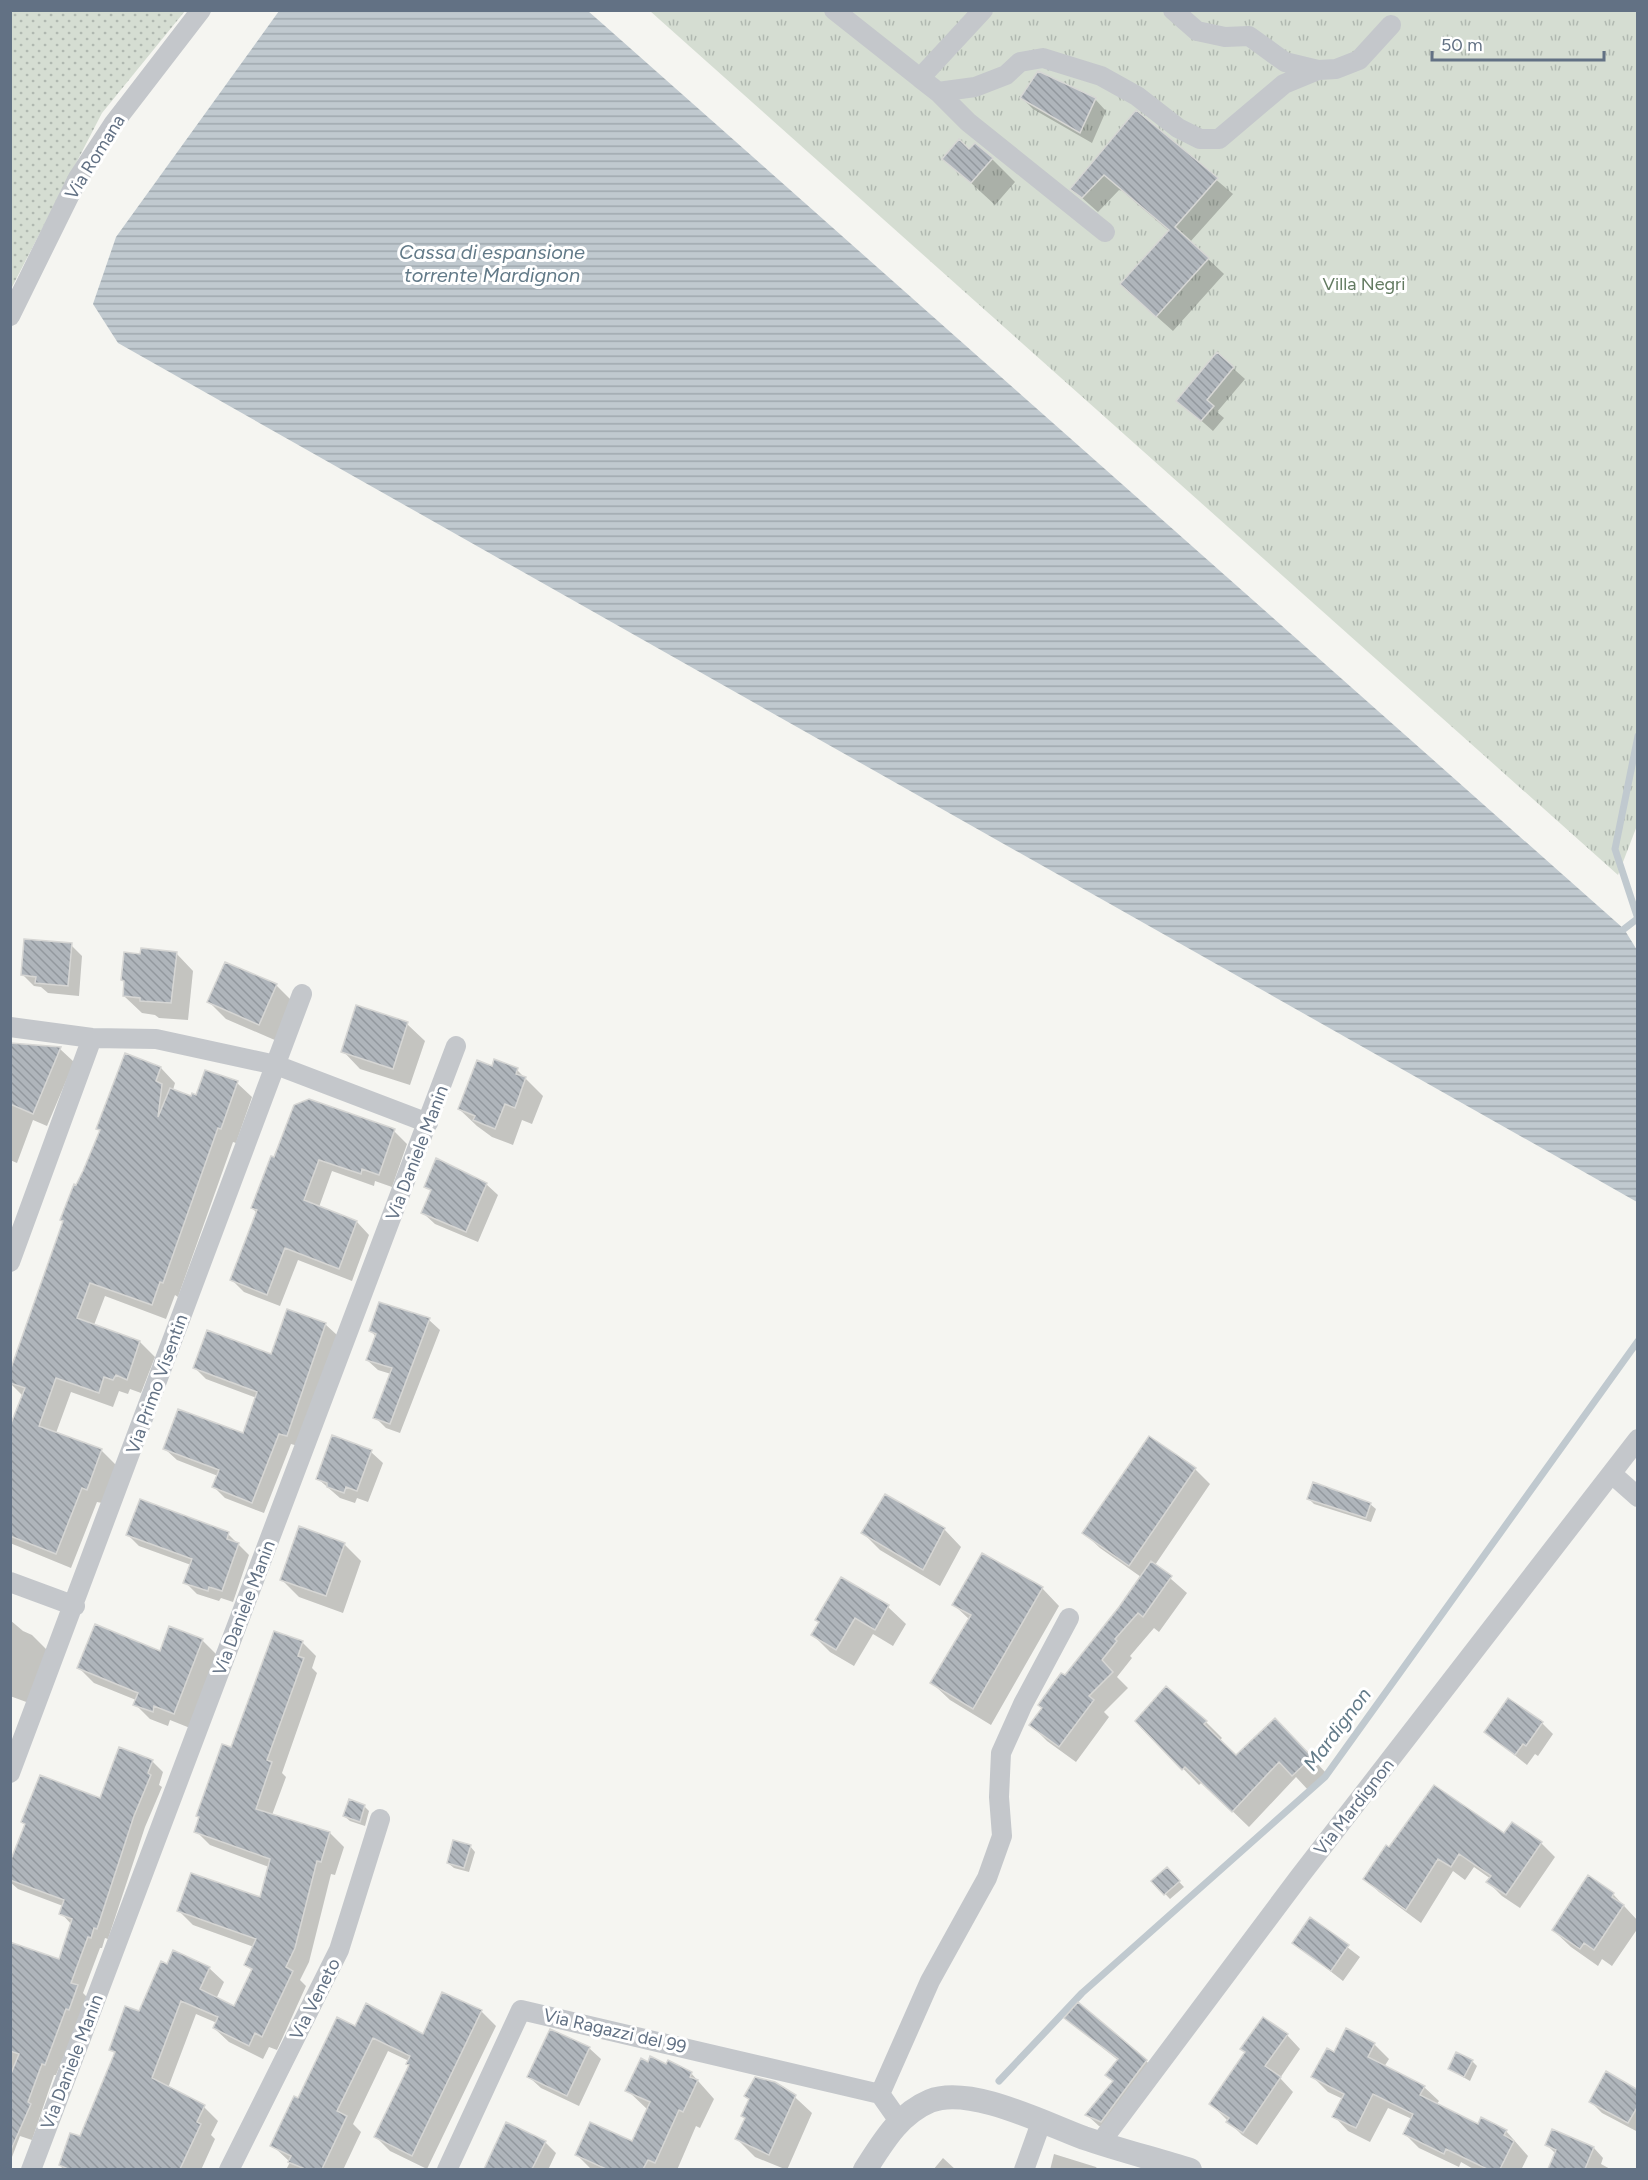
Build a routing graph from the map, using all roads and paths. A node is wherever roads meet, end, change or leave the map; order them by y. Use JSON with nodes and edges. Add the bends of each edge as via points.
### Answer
{"nodes":[{"id":1,"x":201,"y":10,"type":"edge"},
{"id":2,"x":834,"y":10,"type":"edge"},
{"id":3,"x":984,"y":10,"type":"edge"},
{"id":4,"x":1173,"y":10,"type":"edge"},
{"id":5,"x":1391,"y":25,"type":"dead end"},
{"id":6,"x":1318,"y":70,"type":"junction"},
{"id":7,"x":920,"y":78,"type":"junction"},
{"id":8,"x":938,"y":92,"type":"junction"},
{"id":9,"x":1105,"y":232,"type":"dead end"},
{"id":10,"x":10,"y":316,"type":"edge"},
{"id":11,"x":302,"y":994,"type":"dead end"},
{"id":12,"x":10,"y":1027,"type":"edge"},
{"id":13,"x":92,"y":1038,"type":"junction"},
{"id":14,"x":456,"y":1046,"type":"dead end"},
{"id":15,"x":276,"y":1065,"type":"junction"},
{"id":16,"x":428,"y":1123,"type":"junction"},
{"id":17,"x":10,"y":1262,"type":"edge"},
{"id":18,"x":1638,"y":1439,"type":"edge"},
{"id":19,"x":1612,"y":1474,"type":"junction"},
{"id":20,"x":1638,"y":1497,"type":"edge"},
{"id":21,"x":10,"y":1582,"type":"edge"},
{"id":22,"x":75,"y":1606,"type":"junction"},
{"id":23,"x":1069,"y":1618,"type":"dead end"},
{"id":24,"x":10,"y":1773,"type":"edge"},
{"id":25,"x":380,"y":1819,"type":"dead end"},
{"id":26,"x":880,"y":2094,"type":"junction"},
{"id":27,"x":1042,"y":2120,"type":"junction"},
{"id":28,"x":899,"y":2121,"type":"junction"},
{"id":29,"x":1100,"y":2142,"type":"junction"},
{"id":30,"x":31,"y":2169,"type":"edge"},
{"id":31,"x":229,"y":2169,"type":"edge"},
{"id":32,"x":447,"y":2169,"type":"edge"},
{"id":33,"x":865,"y":2169,"type":"edge"},
{"id":34,"x":1024,"y":2169,"type":"edge"},
{"id":35,"x":1191,"y":2169,"type":"edge"}],
"edges":[{"from":1,"to":10,"type":"street","name":"Via Romana","via":[[114,123],[78,178]]},
{"from":2,"to":7,"type":"street"},
{"from":3,"to":7,"type":"street"},
{"from":4,"to":6,"type":"street","via":[[1197,31],[1225,37],[1249,36],[1285,62]]},
{"from":5,"to":6,"type":"street","via":[[1359,60],[1336,69]]},
{"from":6,"to":8,"type":"street","via":[[1284,84],[1220,139],[1200,139],[1101,76],[1043,58],[1020,62],[1006,75],[975,87]]},
{"from":7,"to":8,"type":"street"},
{"from":8,"to":9,"type":"street","via":[[968,122]]},
{"from":11,"to":15,"type":"street","name":"Via Primo Visentin"},
{"from":12,"to":13,"type":"street"},
{"from":13,"to":15,"type":"street","via":[[156,1039]]},
{"from":13,"to":17,"type":"street"},
{"from":14,"to":16,"type":"street","name":"Via Daniele Manin"},
{"from":15,"to":16,"type":"street"},
{"from":15,"to":22,"type":"street","name":"Via Primo Visentin"},
{"from":16,"to":30,"type":"street","name":"Via Daniele Manin"},
{"from":18,"to":19,"type":"street","name":"Via Mardignon"},
{"from":19,"to":20,"type":"street"},
{"from":19,"to":29,"type":"street","name":"Via Mardignon","via":[[1300,1876]]},
{"from":21,"to":22,"type":"street"},
{"from":22,"to":24,"type":"street","name":"Via Primo Visentin"},
{"from":23,"to":26,"type":"street","via":[[1001,1753],[1002,1836],[987,1878],[930,1981]]},
{"from":25,"to":31,"type":"street","name":"Via Veneto","via":[[339,1950]]},
{"from":26,"to":28,"type":"street"},
{"from":26,"to":32,"type":"street","name":"Via Ragazzi del 99","via":[[521,2010]]},
{"from":27,"to":28,"type":"street","via":[[990,2103],[953,2097],[932,2100]]},
{"from":27,"to":29,"type":"street"},
{"from":27,"to":34,"type":"street"},
{"from":28,"to":33,"type":"street"},
{"from":29,"to":35,"type":"street"}]}
